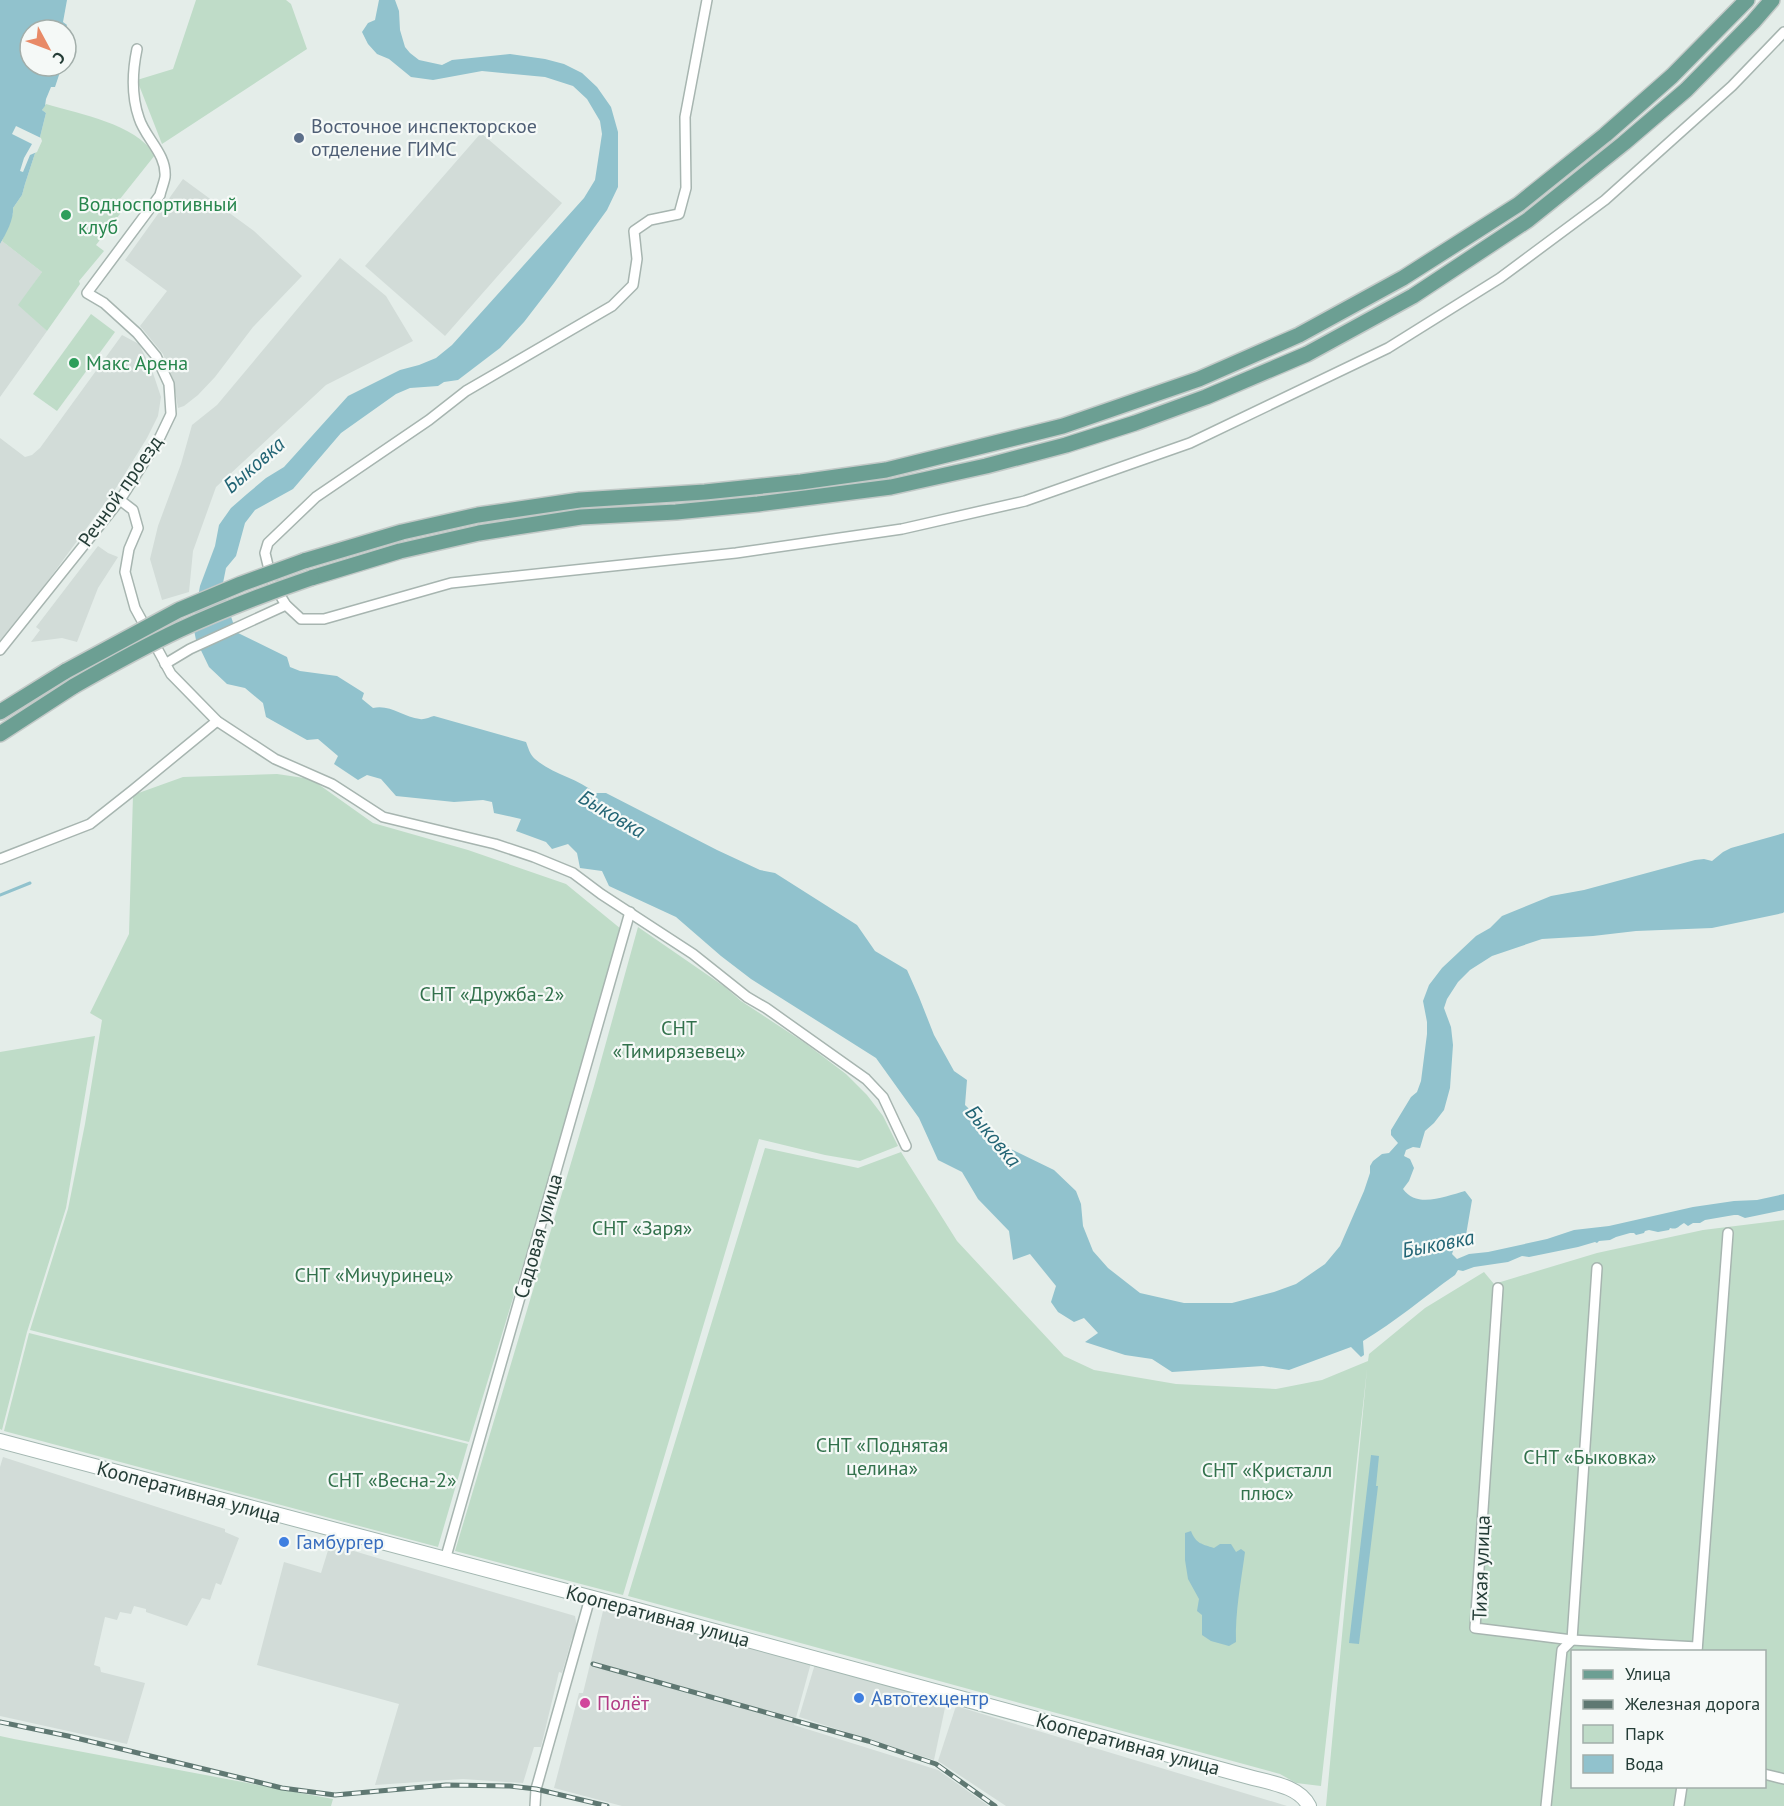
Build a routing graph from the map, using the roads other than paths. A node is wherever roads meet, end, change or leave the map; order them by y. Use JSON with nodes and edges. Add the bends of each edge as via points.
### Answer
{"nodes":[{"id":1,"x":707,"y":0,"type":"edge"},
{"id":2,"x":1747,"y":0,"type":"edge"},
{"id":3,"x":1772,"y":0,"type":"edge"},
{"id":4,"x":1784,"y":32,"type":"edge"},
{"id":5,"x":137,"y":49,"type":"dead end"},
{"id":6,"x":120,"y":500,"type":"junction"},
{"id":7,"x":286,"y":604,"type":"junction"},
{"id":8,"x":0,"y":650,"type":"edge"},
{"id":9,"x":165,"y":664,"type":"junction"},
{"id":10,"x":0,"y":712,"type":"edge"},
{"id":11,"x":217,"y":721,"type":"junction"},
{"id":12,"x":0,"y":734,"type":"edge"},
{"id":13,"x":0,"y":859,"type":"edge"},
{"id":14,"x":630,"y":912,"type":"junction"},
{"id":15,"x":906,"y":1146,"type":"dead end"},
{"id":16,"x":1728,"y":1233,"type":"dead end"},
{"id":17,"x":1597,"y":1268,"type":"dead end"},
{"id":18,"x":1498,"y":1288,"type":"dead end"},
{"id":19,"x":0,"y":1441,"type":"edge"},
{"id":20,"x":445,"y":1560,"type":"junction"},
{"id":21,"x":590,"y":1598,"type":"junction"},
{"id":22,"x":1572,"y":1640,"type":"junction"},
{"id":23,"x":1697,"y":1649,"type":"edge"},
{"id":24,"x":1766,"y":1774,"type":"edge"},
{"id":25,"x":1784,"y":1779,"type":"edge"},
{"id":26,"x":1682,"y":1788,"type":"edge"},
{"id":27,"x":535,"y":1806,"type":"edge"},
{"id":28,"x":1309,"y":1806,"type":"edge"},
{"id":29,"x":1546,"y":1806,"type":"edge"},
{"id":30,"x":1679,"y":1806,"type":"edge"}],
"edges":[{"from":1,"to":7,"type":"street","via":[[685,117],[686,188],[678,214],[650,220],[634,231],[637,259],[633,285],[612,306],[466,391],[316,497],[268,543],[265,553],[272,582]]},
{"from":2,"to":10,"type":"main road","bridge":true,"via":[[1672,76],[1519,204],[1403,278],[1299,334],[1199,379],[1063,426],[886,470],[705,492],[580,500],[478,515],[402,532],[304,561],[179,610],[66,670]]},
{"from":3,"to":12,"type":"main road","bridge":true,"via":[[1686,90],[1528,220],[1413,296],[1306,354],[1206,397],[1066,445],[891,487],[723,508],[581,517],[490,531],[400,551],[271,592],[180,629],[74,686]]},
{"from":4,"to":7,"type":"street","via":[[1732,86],[1605,200],[1500,278],[1388,348],[1190,443],[1025,501],[902,529],[736,553],[451,583],[324,619],[301,619]]},
{"from":5,"to":6,"type":"street","name":"Речной проезд","via":[[132,90],[139,120],[159,153],[165,176],[160,195],[87,293],[137,333],[156,356],[169,384],[171,414]]},
{"from":6,"to":8,"type":"street","name":"Речной проезд"},
{"from":6,"to":9,"type":"street","via":[[133,510],[138,528],[125,572],[135,608]]},
{"from":7,"to":9,"type":"street"},
{"from":9,"to":11,"type":"street"},
{"from":11,"to":13,"type":"street","via":[[90,824]]},
{"from":11,"to":14,"type":"street","via":[[274,759],[332,784],[383,817],[534,856],[573,873]]},
{"from":14,"to":15,"type":"street","via":[[866,1079],[883,1098]]},
{"from":14,"to":20,"type":"street","name":"Садовая улица"},
{"from":16,"to":23,"type":"street"},
{"from":17,"to":22,"type":"street"},
{"from":18,"to":22,"type":"street","name":"Тихая улица","via":[[1475,1628]]},
{"from":19,"to":20,"type":"main road","name":"Кооперативная улица"},
{"from":20,"to":21,"type":"main road","name":"Кооперативная улица"},
{"from":21,"to":27,"type":"street","via":[[536,1789]]},
{"from":21,"to":28,"type":"main road","name":"Кооперативная улица","via":[[1273,1784],[1296,1792]]},
{"from":22,"to":23,"type":"street","name":"Тихая улица"},
{"from":22,"to":29,"type":"street","via":[[1562,1650]]},
{"from":24,"to":25,"type":"street"},
{"from":26,"to":30,"type":"street"}]}
